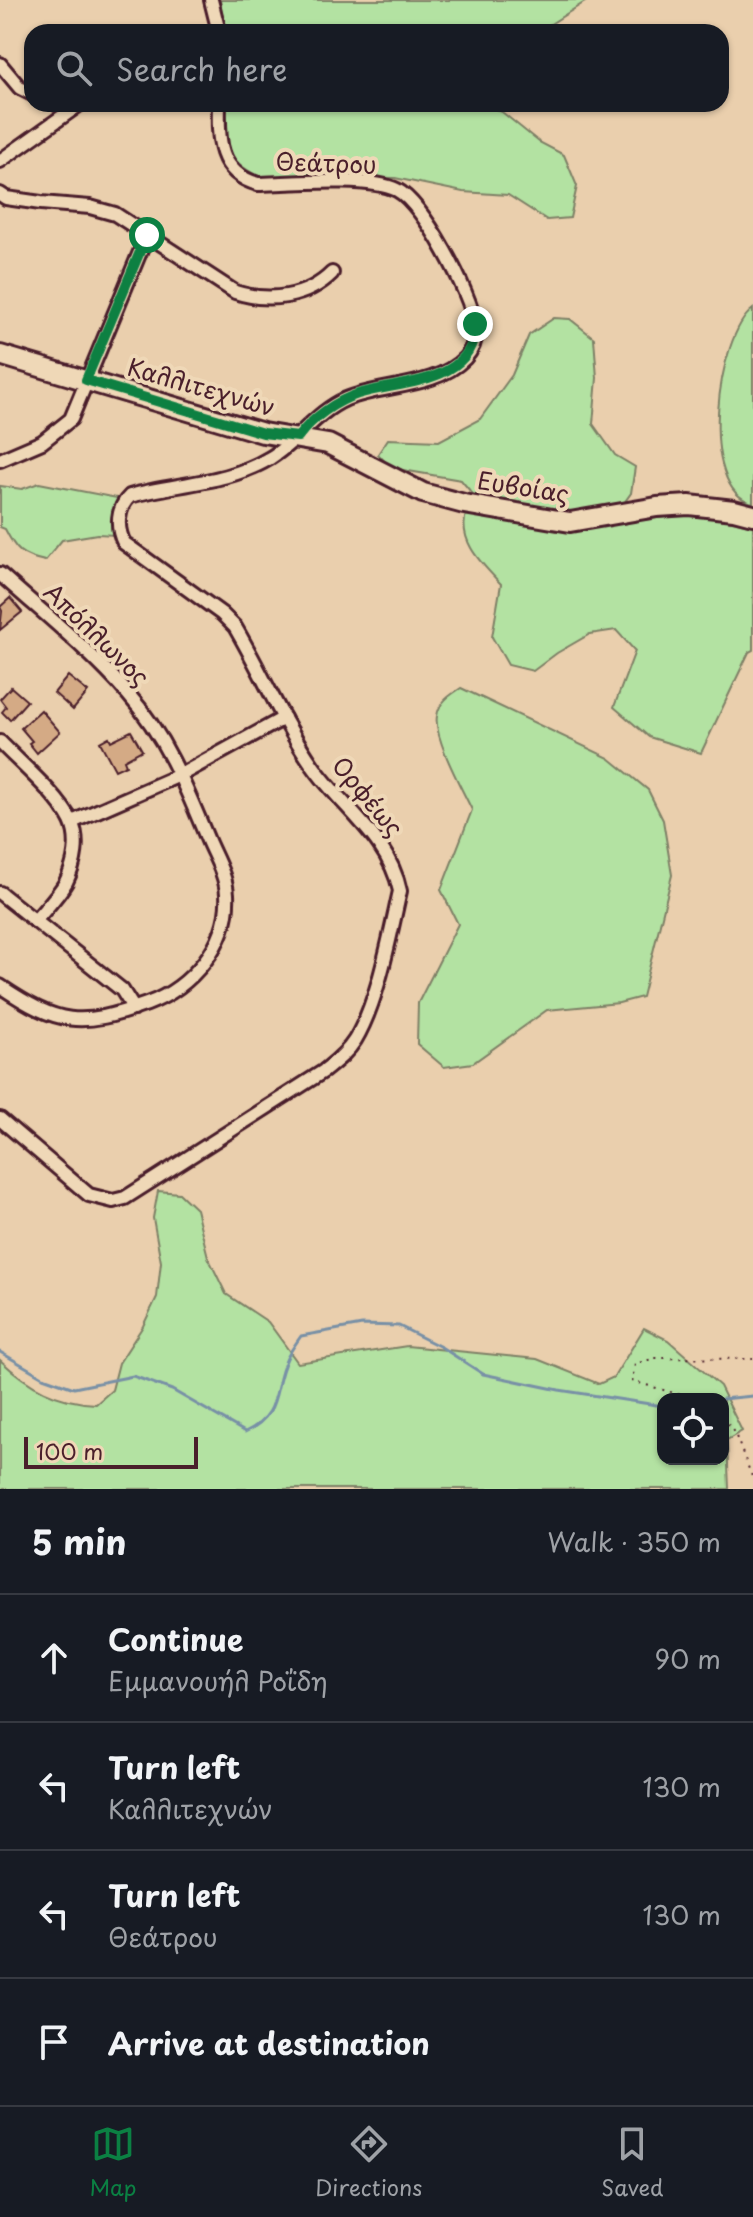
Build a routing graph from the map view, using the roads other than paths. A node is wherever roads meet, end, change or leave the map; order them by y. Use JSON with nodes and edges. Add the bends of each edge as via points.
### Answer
{"nodes":[{"id":1,"x":211,"y":0,"type":"edge"},
{"id":2,"x":217,"y":24,"type":"edge"},
{"id":3,"x":0,"y":64,"type":"edge"},
{"id":4,"x":24,"y":90,"type":"edge"},
{"id":5,"x":69,"y":112,"type":"edge"},
{"id":6,"x":216,"y":112,"type":"edge"},
{"id":7,"x":0,"y":161,"type":"edge"},
{"id":8,"x":0,"y":194,"type":"edge"},
{"id":9,"x":147,"y":235,"type":"junction"},
{"id":10,"x":332,"y":273,"type":"dead end"},
{"id":11,"x":0,"y":355,"type":"edge"},
{"id":12,"x":86,"y":380,"type":"junction"},
{"id":13,"x":298,"y":437,"type":"junction"},
{"id":14,"x":0,"y":460,"type":"edge"},
{"id":15,"x":753,"y":515,"type":"edge"},
{"id":16,"x":0,"y":574,"type":"edge"},
{"id":17,"x":284,"y":718,"type":"junction"},
{"id":18,"x":0,"y":742,"type":"edge"},
{"id":19,"x":182,"y":774,"type":"junction"},
{"id":20,"x":72,"y":822,"type":"junction"},
{"id":21,"x":0,"y":893,"type":"edge"},
{"id":22,"x":35,"y":921,"type":"junction"},
{"id":23,"x":0,"y":986,"type":"edge"},
{"id":24,"x":134,"y":1009,"type":"junction"},
{"id":25,"x":0,"y":1119,"type":"edge"}],
"edges":[{"from":1,"to":2,"type":"street"},
{"from":3,"to":4,"type":"street"},
{"from":5,"to":7,"type":"street"},
{"from":6,"to":13,"type":"street","name":"Θεάτρου","via":[[225,158],[245,180],[397,190],[441,243],[471,306],[475,341],[455,366],[337,403]]},
{"from":8,"to":9,"type":"street","via":[[102,210]]},
{"from":9,"to":10,"type":"street","via":[[235,292],[252,297],[304,292]]},
{"from":9,"to":12,"type":"street"},
{"from":11,"to":12,"type":"street","name":"Καλλιτεχνών"},
{"from":12,"to":13,"type":"street","name":"Καλλιτεχνών","via":[[263,433]]},
{"from":12,"to":14,"type":"street","via":[[71,419],[61,429]]},
{"from":13,"to":15,"type":"street","name":"Ευβοίας","via":[[328,444],[423,493],[540,518],[570,522],[689,505]]},
{"from":13,"to":17,"type":"street","name":"Ορφέως","via":[[237,474],[130,496],[119,516],[124,543],[235,627]]},
{"from":16,"to":19,"type":"street","name":"Απόλλωνος","via":[[128,694]]},
{"from":17,"to":19,"type":"street"},
{"from":17,"to":25,"type":"street","name":"Ορφέως","via":[[312,764],[378,841],[397,876],[396,910],[370,1006],[354,1042],[324,1071],[151,1183],[113,1201],[89,1195]]},
{"from":18,"to":20,"type":"street"},
{"from":19,"to":20,"type":"street"},
{"from":19,"to":24,"type":"street","name":"Απόλλωνος","via":[[222,871],[228,892],[226,916],[205,962],[186,982]]},
{"from":20,"to":22,"type":"street","via":[[76,843],[66,882]]},
{"from":21,"to":22,"type":"street"},
{"from":22,"to":24,"type":"street","via":[[122,990]]},
{"from":23,"to":24,"type":"street","name":"Απόλλωνος","via":[[31,1007],[74,1021]]}]}
